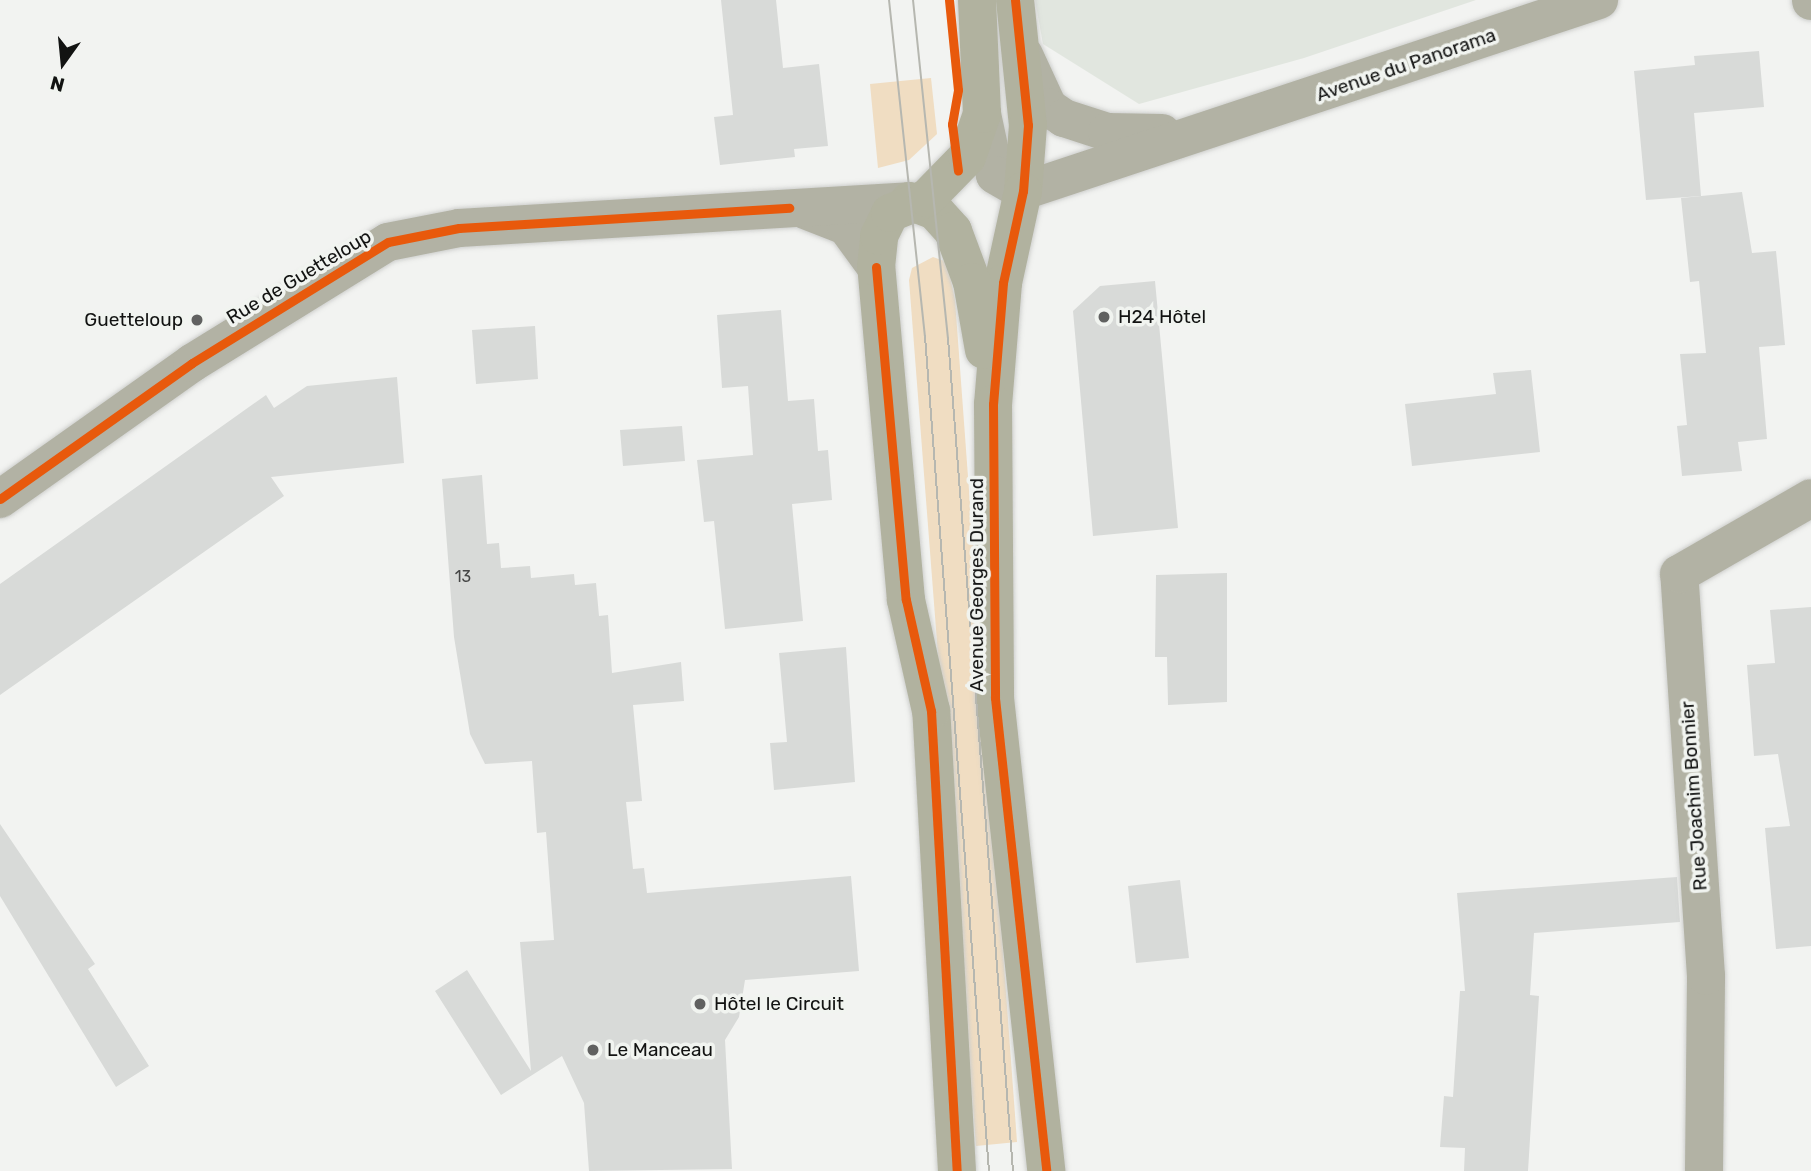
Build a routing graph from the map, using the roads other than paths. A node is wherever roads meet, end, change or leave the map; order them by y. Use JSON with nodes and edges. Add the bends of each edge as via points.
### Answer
{"nodes":[{"id":1,"x":977,"y":0,"type":"edge"},
{"id":2,"x":1015,"y":0,"type":"edge"},
{"id":3,"x":1599,"y":0,"type":"edge"},
{"id":4,"x":1020,"y":44,"type":"junction"},
{"id":5,"x":982,"y":114,"type":"junction"},
{"id":6,"x":1213,"y":127,"type":"junction"},
{"id":7,"x":1023,"y":191,"type":"junction"},
{"id":8,"x":909,"y":201,"type":"junction"},
{"id":9,"x":789,"y":208,"type":"junction"},
{"id":10,"x":877,"y":267,"type":"junction"},
{"id":11,"x":993,"y":404,"type":"junction"},
{"id":12,"x":1811,"y":498,"type":"edge"},
{"id":13,"x":0,"y":499,"type":"edge"},
{"id":14,"x":957,"y":1171,"type":"edge"},
{"id":15,"x":1046,"y":1171,"type":"edge"},
{"id":16,"x":1704,"y":1171,"type":"edge"}],
"edges":[{"from":1,"to":5,"type":"main road"},
{"from":2,"to":4,"type":"main road","name":"Avenue Georges Durand"},
{"from":3,"to":6,"type":"street","name":"Avenue du Panorama"},
{"from":4,"to":6,"type":"street","name":"Avenue du Panorama","via":[[1048,107],[1078,124],[1145,135]]},
{"from":4,"to":7,"type":"main road","name":"Avenue Georges Durand","via":[[1028,125]]},
{"from":5,"to":7,"type":"street","via":[[995,175]]},
{"from":5,"to":8,"type":"main road","via":[[958,171],[927,198]]},
{"from":6,"to":7,"type":"street","name":"Avenue du Panorama"},
{"from":7,"to":11,"type":"main road","name":"Avenue Georges Durand","via":[[1003,283]]},
{"from":8,"to":9,"type":"street","name":"Rue de Guetteloup"},
{"from":8,"to":10,"type":"main road","via":[[883,226]]},
{"from":8,"to":11,"type":"main road","via":[[935,211],[962,251]]},
{"from":9,"to":10,"type":"street","name":"Rue de Guetteloup","via":[[821,213],[846,226]]},
{"from":9,"to":13,"type":"street","name":"Rue de Guetteloup","via":[[459,228],[388,242],[203,356]]},
{"from":10,"to":14,"type":"main road","via":[[906,600],[931,712]]},
{"from":11,"to":15,"type":"main road","name":"Avenue Georges Durand","via":[[995,698]]},
{"from":12,"to":16,"type":"street","name":"Rue Joachim Bonnier","via":[[1679,574],[1706,976]]}]}
